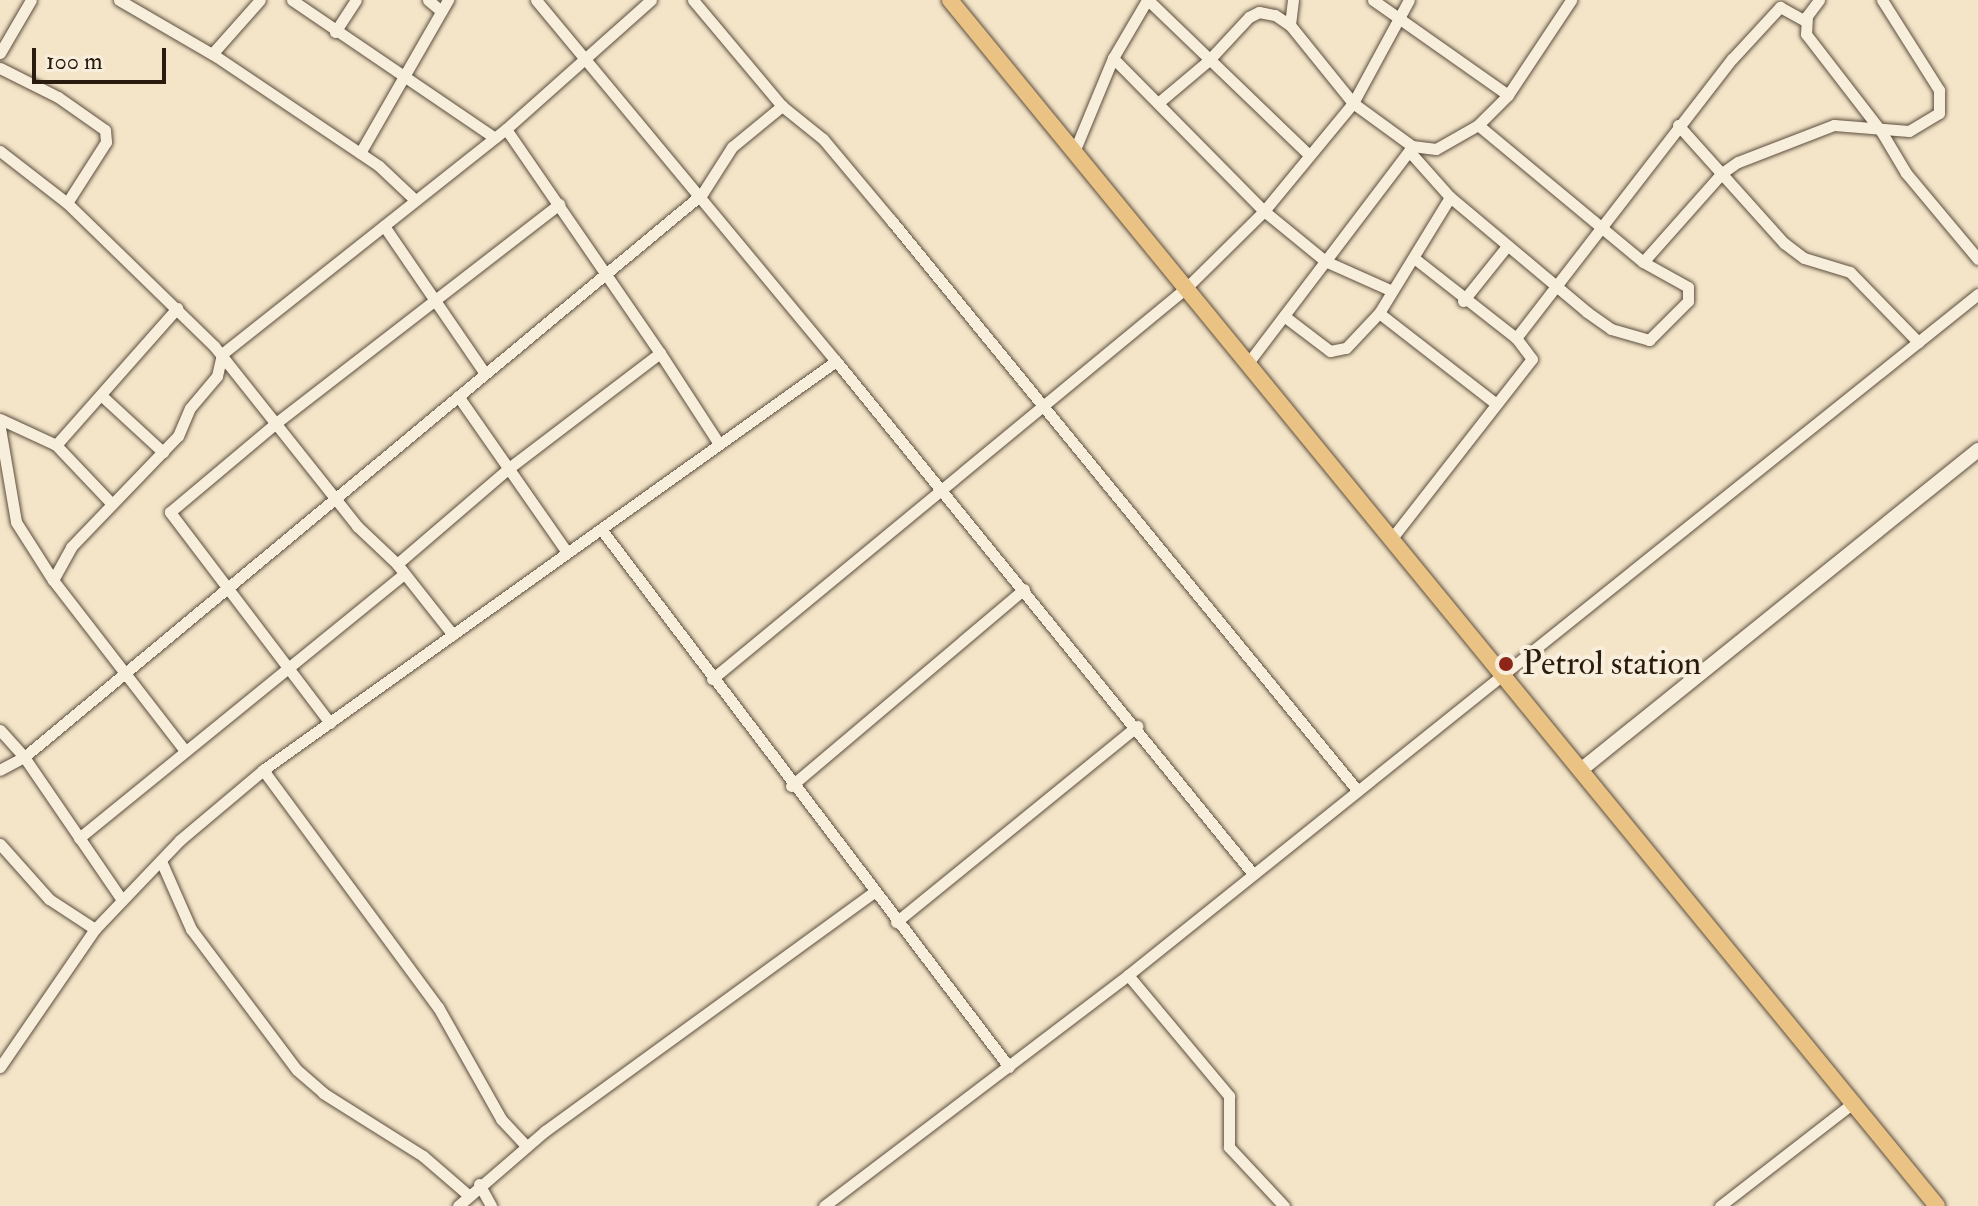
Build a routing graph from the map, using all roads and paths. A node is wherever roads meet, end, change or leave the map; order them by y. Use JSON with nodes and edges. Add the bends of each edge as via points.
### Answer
{"nodes":[{"id":1,"x":31,"y":0,"type":"edge"},
{"id":2,"x":119,"y":0,"type":"edge"},
{"id":3,"x":260,"y":0,"type":"edge"},
{"id":4,"x":292,"y":0,"type":"edge"},
{"id":5,"x":356,"y":0,"type":"edge"},
{"id":6,"x":428,"y":0,"type":"edge"},
{"id":7,"x":536,"y":0,"type":"edge"},
{"id":8,"x":693,"y":0,"type":"edge"},
{"id":9,"x":950,"y":0,"type":"edge"},
{"id":10,"x":1148,"y":0,"type":"edge"},
{"id":11,"x":1293,"y":0,"type":"edge"},
{"id":12,"x":1373,"y":0,"type":"edge"},
{"id":13,"x":1409,"y":0,"type":"edge"},
{"id":14,"x":1571,"y":0,"type":"edge"},
{"id":15,"x":1819,"y":0,"type":"edge"},
{"id":16,"x":1882,"y":0,"type":"edge"},
{"id":17,"x":645,"y":2,"type":"edge"},
{"id":18,"x":444,"y":5,"type":"edge"},
{"id":19,"x":1398,"y":18,"type":"junction"},
{"id":20,"x":1805,"y":21,"type":"junction"},
{"id":21,"x":1290,"y":25,"type":"junction"},
{"id":22,"x":335,"y":32,"type":"junction"},
{"id":23,"x":0,"y":53,"type":"edge"},
{"id":24,"x":212,"y":54,"type":"junction"},
{"id":25,"x":1113,"y":58,"type":"junction"},
{"id":26,"x":583,"y":59,"type":"junction"},
{"id":27,"x":1209,"y":60,"type":"junction"},
{"id":28,"x":0,"y":68,"type":"edge"},
{"id":29,"x":401,"y":76,"type":"junction"},
{"id":30,"x":1508,"y":95,"type":"junction"},
{"id":31,"x":1158,"y":103,"type":"junction"},
{"id":32,"x":1353,"y":103,"type":"junction"},
{"id":33,"x":782,"y":106,"type":"junction"},
{"id":34,"x":1478,"y":125,"type":"junction"},
{"id":35,"x":1678,"y":125,"type":"junction"},
{"id":36,"x":506,"y":129,"type":"junction"},
{"id":37,"x":1881,"y":131,"type":"junction"},
{"id":38,"x":495,"y":138,"type":"junction"},
{"id":39,"x":1410,"y":149,"type":"junction"},
{"id":40,"x":0,"y":151,"type":"edge"},
{"id":41,"x":1074,"y":152,"type":"junction"},
{"id":42,"x":360,"y":153,"type":"junction"},
{"id":43,"x":1309,"y":155,"type":"junction"},
{"id":44,"x":1722,"y":173,"type":"junction"},
{"id":45,"x":702,"y":194,"type":"junction"},
{"id":46,"x":1450,"y":197,"type":"junction"},
{"id":47,"x":415,"y":200,"type":"junction"},
{"id":48,"x":67,"y":203,"type":"junction"},
{"id":49,"x":559,"y":204,"type":"junction"},
{"id":50,"x":1264,"y":211,"type":"junction"},
{"id":51,"x":1601,"y":224,"type":"junction"},
{"id":52,"x":384,"y":226,"type":"junction"},
{"id":53,"x":1507,"y":246,"type":"junction"},
{"id":54,"x":1414,"y":258,"type":"junction"},
{"id":55,"x":1978,"y":259,"type":"edge"},
{"id":56,"x":1325,"y":261,"type":"junction"},
{"id":57,"x":1643,"y":262,"type":"junction"},
{"id":58,"x":606,"y":275,"type":"junction"},
{"id":59,"x":1558,"y":284,"type":"junction"},
{"id":60,"x":1186,"y":288,"type":"junction"},
{"id":61,"x":1392,"y":291,"type":"junction"},
{"id":62,"x":1978,"y":294,"type":"edge"},
{"id":63,"x":435,"y":301,"type":"junction"},
{"id":64,"x":1463,"y":301,"type":"junction"},
{"id":65,"x":177,"y":308,"type":"junction"},
{"id":66,"x":1379,"y":313,"type":"junction"},
{"id":67,"x":1284,"y":316,"type":"junction"},
{"id":68,"x":1516,"y":338,"type":"junction"},
{"id":69,"x":1918,"y":342,"type":"junction"},
{"id":70,"x":660,"y":353,"type":"junction"},
{"id":71,"x":222,"y":354,"type":"junction"},
{"id":72,"x":836,"y":361,"type":"junction"},
{"id":73,"x":1248,"y":363,"type":"junction"},
{"id":74,"x":484,"y":372,"type":"junction"},
{"id":75,"x":102,"y":396,"type":"junction"},
{"id":76,"x":458,"y":396,"type":"junction"},
{"id":77,"x":1495,"y":403,"type":"junction"},
{"id":78,"x":1042,"y":405,"type":"junction"},
{"id":79,"x":0,"y":419,"type":"edge"},
{"id":80,"x":276,"y":423,"type":"junction"},
{"id":81,"x":0,"y":428,"type":"edge"},
{"id":82,"x":719,"y":444,"type":"junction"},
{"id":83,"x":56,"y":445,"type":"junction"},
{"id":84,"x":1978,"y":450,"type":"edge"},
{"id":85,"x":163,"y":452,"type":"junction"},
{"id":86,"x":509,"y":468,"type":"junction"},
{"id":87,"x":941,"y":491,"type":"junction"},
{"id":88,"x":334,"y":497,"type":"junction"},
{"id":89,"x":112,"y":504,"type":"junction"},
{"id":90,"x":601,"y":529,"type":"junction"},
{"id":91,"x":1392,"y":538,"type":"junction"},
{"id":92,"x":567,"y":552,"type":"junction"},
{"id":93,"x":400,"y":569,"type":"junction"},
{"id":94,"x":53,"y":580,"type":"junction"},
{"id":95,"x":1024,"y":589,"type":"junction"},
{"id":96,"x":229,"y":590,"type":"junction"},
{"id":97,"x":453,"y":635,"type":"junction"},
{"id":98,"x":291,"y":666,"type":"junction"},
{"id":99,"x":126,"y":673,"type":"junction"},
{"id":100,"x":1505,"y":676,"type":"junction"},
{"id":101,"x":712,"y":679,"type":"junction"},
{"id":102,"x":330,"y":723,"type":"junction"},
{"id":103,"x":1137,"y":726,"type":"junction"},
{"id":104,"x":0,"y":730,"type":"edge"},
{"id":105,"x":185,"y":751,"type":"junction"},
{"id":106,"x":24,"y":757,"type":"junction"},
{"id":107,"x":1582,"y":769,"type":"junction"},
{"id":108,"x":0,"y":770,"type":"edge"},
{"id":109,"x":263,"y":770,"type":"junction"},
{"id":110,"x":791,"y":786,"type":"junction"},
{"id":111,"x":1357,"y":790,"type":"junction"},
{"id":112,"x":79,"y":838,"type":"junction"},
{"id":113,"x":0,"y":844,"type":"edge"},
{"id":114,"x":161,"y":861,"type":"junction"},
{"id":115,"x":1253,"y":874,"type":"junction"},
{"id":116,"x":874,"y":892,"type":"junction"},
{"id":117,"x":122,"y":900,"type":"junction"},
{"id":118,"x":896,"y":922,"type":"junction"},
{"id":119,"x":95,"y":929,"type":"junction"},
{"id":120,"x":1128,"y":975,"type":"junction"},
{"id":121,"x":1,"y":1064,"type":"edge"},
{"id":122,"x":1009,"y":1067,"type":"junction"},
{"id":123,"x":1853,"y":1103,"type":"junction"},
{"id":124,"x":526,"y":1146,"type":"junction"},
{"id":125,"x":479,"y":1184,"type":"junction"},
{"id":126,"x":467,"y":1194,"type":"junction"},
{"id":127,"x":1734,"y":1202,"type":"edge"},
{"id":128,"x":458,"y":1206,"type":"edge"},
{"id":129,"x":491,"y":1206,"type":"edge"},
{"id":130,"x":824,"y":1206,"type":"edge"},
{"id":131,"x":1284,"y":1206,"type":"edge"},
{"id":132,"x":1720,"y":1206,"type":"edge"},
{"id":133,"x":1937,"y":1206,"type":"edge"}],
"edges":[{"from":1,"to":23,"type":"street"},
{"from":2,"to":24,"type":"street"},
{"from":3,"to":24,"type":"street"},
{"from":4,"to":22,"type":"street"},
{"from":5,"to":22,"type":"street"},
{"from":6,"to":18,"type":"street"},
{"from":7,"to":26,"type":"street"},
{"from":8,"to":33,"type":"street"},
{"from":9,"to":41,"type":"main road"},
{"from":10,"to":25,"type":"street"},
{"from":10,"to":27,"type":"street"},
{"from":11,"to":21,"type":"street"},
{"from":12,"to":19,"type":"street"},
{"from":13,"to":19,"type":"street"},
{"from":14,"to":30,"type":"street"},
{"from":15,"to":20,"type":"street"},
{"from":16,"to":37,"type":"street","via":[[1942,101],[1939,113],[1924,125]]},
{"from":17,"to":26,"type":"street"},
{"from":18,"to":29,"type":"street"},
{"from":19,"to":30,"type":"street"},
{"from":19,"to":32,"type":"street"},
{"from":20,"to":35,"type":"street","via":[[1780,7]]},
{"from":20,"to":37,"type":"street","via":[[1806,34]]},
{"from":21,"to":27,"type":"street","via":[[1259,12]]},
{"from":21,"to":32,"type":"street"},
{"from":22,"to":29,"type":"street"},
{"from":24,"to":42,"type":"street"},
{"from":25,"to":31,"type":"street"},
{"from":25,"to":41,"type":"street"},
{"from":26,"to":36,"type":"street"},
{"from":26,"to":45,"type":"street"},
{"from":27,"to":31,"type":"street"},
{"from":27,"to":43,"type":"street"},
{"from":28,"to":48,"type":"street","via":[[58,97],[105,130],[106,142]]},
{"from":29,"to":38,"type":"street"},
{"from":29,"to":42,"type":"street"},
{"from":30,"to":34,"type":"street"},
{"from":31,"to":50,"type":"street"},
{"from":32,"to":39,"type":"street"},
{"from":32,"to":43,"type":"street"},
{"from":33,"to":45,"type":"street","via":[[732,147]]},
{"from":33,"to":78,"type":"street","via":[[823,139]]},
{"from":34,"to":39,"type":"street","via":[[1436,149]]},
{"from":34,"to":51,"type":"street"},
{"from":35,"to":44,"type":"street"},
{"from":35,"to":51,"type":"street"},
{"from":36,"to":38,"type":"street"},
{"from":36,"to":49,"type":"street"},
{"from":37,"to":44,"type":"street","via":[[1834,125]]},
{"from":37,"to":55,"type":"street","via":[[1906,173]]},
{"from":38,"to":47,"type":"street"},
{"from":39,"to":46,"type":"street"},
{"from":39,"to":56,"type":"street"},
{"from":40,"to":48,"type":"street"},
{"from":41,"to":60,"type":"main road"},
{"from":42,"to":47,"type":"street"},
{"from":43,"to":50,"type":"street"},
{"from":44,"to":57,"type":"street"},
{"from":44,"to":69,"type":"street","via":[[1784,243],[1804,258],[1850,272]]},
{"from":45,"to":58,"type":"street"},
{"from":45,"to":72,"type":"street"},
{"from":46,"to":53,"type":"street"},
{"from":46,"to":54,"type":"street"},
{"from":47,"to":52,"type":"street"},
{"from":48,"to":65,"type":"street"},
{"from":49,"to":58,"type":"street"},
{"from":49,"to":63,"type":"street"},
{"from":50,"to":56,"type":"street"},
{"from":50,"to":60,"type":"street"},
{"from":51,"to":57,"type":"street"},
{"from":51,"to":59,"type":"street"},
{"from":52,"to":63,"type":"street"},
{"from":52,"to":71,"type":"street"},
{"from":53,"to":59,"type":"street"},
{"from":53,"to":64,"type":"street"},
{"from":54,"to":61,"type":"street"},
{"from":54,"to":64,"type":"street"},
{"from":56,"to":61,"type":"street"},
{"from":56,"to":67,"type":"street"},
{"from":57,"to":59,"type":"street","via":[[1692,293],[1649,340],[1611,329]]},
{"from":58,"to":70,"type":"street"},
{"from":58,"to":74,"type":"street"},
{"from":59,"to":68,"type":"street"},
{"from":60,"to":73,"type":"main road"},
{"from":60,"to":78,"type":"street"},
{"from":61,"to":66,"type":"street"},
{"from":62,"to":69,"type":"street"},
{"from":63,"to":74,"type":"street"},
{"from":63,"to":80,"type":"street"},
{"from":64,"to":68,"type":"street"},
{"from":65,"to":71,"type":"street"},
{"from":65,"to":75,"type":"street"},
{"from":66,"to":67,"type":"street","via":[[1338,352]]},
{"from":66,"to":77,"type":"street"},
{"from":67,"to":73,"type":"street"},
{"from":68,"to":77,"type":"street","via":[[1529,350],[1531,362]]},
{"from":69,"to":100,"type":"street"},
{"from":70,"to":82,"type":"street"},
{"from":70,"to":86,"type":"street"},
{"from":71,"to":80,"type":"street"},
{"from":71,"to":85,"type":"street","via":[[217,376]]},
{"from":72,"to":82,"type":"street"},
{"from":72,"to":87,"type":"street"},
{"from":73,"to":91,"type":"main road"},
{"from":74,"to":76,"type":"street"},
{"from":75,"to":83,"type":"street"},
{"from":75,"to":85,"type":"street"},
{"from":76,"to":86,"type":"street"},
{"from":76,"to":88,"type":"street"},
{"from":77,"to":91,"type":"street"},
{"from":78,"to":87,"type":"street"},
{"from":78,"to":111,"type":"street"},
{"from":79,"to":83,"type":"street"},
{"from":80,"to":88,"type":"street"},
{"from":80,"to":96,"type":"street","via":[[170,512]]},
{"from":81,"to":94,"type":"street","via":[[14,517]]},
{"from":82,"to":90,"type":"street"},
{"from":83,"to":89,"type":"street"},
{"from":84,"to":107,"type":"street"},
{"from":85,"to":89,"type":"street"},
{"from":86,"to":92,"type":"street"},
{"from":86,"to":93,"type":"street"},
{"from":87,"to":95,"type":"street"},
{"from":87,"to":101,"type":"street"},
{"from":88,"to":93,"type":"street"},
{"from":88,"to":96,"type":"street"},
{"from":89,"to":94,"type":"street","via":[[71,547]]},
{"from":90,"to":92,"type":"street"},
{"from":90,"to":101,"type":"street"},
{"from":91,"to":100,"type":"main road"},
{"from":92,"to":97,"type":"street"},
{"from":93,"to":97,"type":"street"},
{"from":93,"to":98,"type":"street"},
{"from":94,"to":99,"type":"street"},
{"from":95,"to":103,"type":"street"},
{"from":95,"to":110,"type":"street"},
{"from":96,"to":98,"type":"street"},
{"from":96,"to":99,"type":"street"},
{"from":97,"to":102,"type":"street"},
{"from":98,"to":102,"type":"street"},
{"from":98,"to":105,"type":"street"},
{"from":99,"to":105,"type":"street"},
{"from":99,"to":106,"type":"street"},
{"from":100,"to":107,"type":"main road"},
{"from":100,"to":111,"type":"street"},
{"from":101,"to":110,"type":"street"},
{"from":102,"to":109,"type":"street"},
{"from":103,"to":115,"type":"street"},
{"from":103,"to":118,"type":"street"},
{"from":104,"to":106,"type":"street"},
{"from":105,"to":112,"type":"street"},
{"from":106,"to":108,"type":"street"},
{"from":106,"to":112,"type":"street"},
{"from":107,"to":123,"type":"main road"},
{"from":109,"to":114,"type":"street"},
{"from":109,"to":124,"type":"street","via":[[453,1028],[501,1119]]},
{"from":110,"to":116,"type":"street"},
{"from":111,"to":115,"type":"street"},
{"from":112,"to":117,"type":"street"},
{"from":113,"to":119,"type":"street","via":[[49,899]]},
{"from":114,"to":117,"type":"street"},
{"from":114,"to":126,"type":"street","via":[[186,921],[297,1070],[323,1093],[423,1156]]},
{"from":115,"to":120,"type":"street"},
{"from":116,"to":118,"type":"street"},
{"from":116,"to":124,"type":"street"},
{"from":117,"to":119,"type":"street"},
{"from":118,"to":122,"type":"street"},
{"from":119,"to":121,"type":"street"},
{"from":120,"to":122,"type":"street"},
{"from":120,"to":131,"type":"street","via":[[1229,1096],[1229,1147]]},
{"from":122,"to":130,"type":"street"},
{"from":123,"to":127,"type":"street"},
{"from":123,"to":133,"type":"main road"},
{"from":124,"to":125,"type":"street"},
{"from":125,"to":126,"type":"street"},
{"from":125,"to":129,"type":"street"},
{"from":126,"to":128,"type":"street"},
{"from":127,"to":132,"type":"street"}]}
